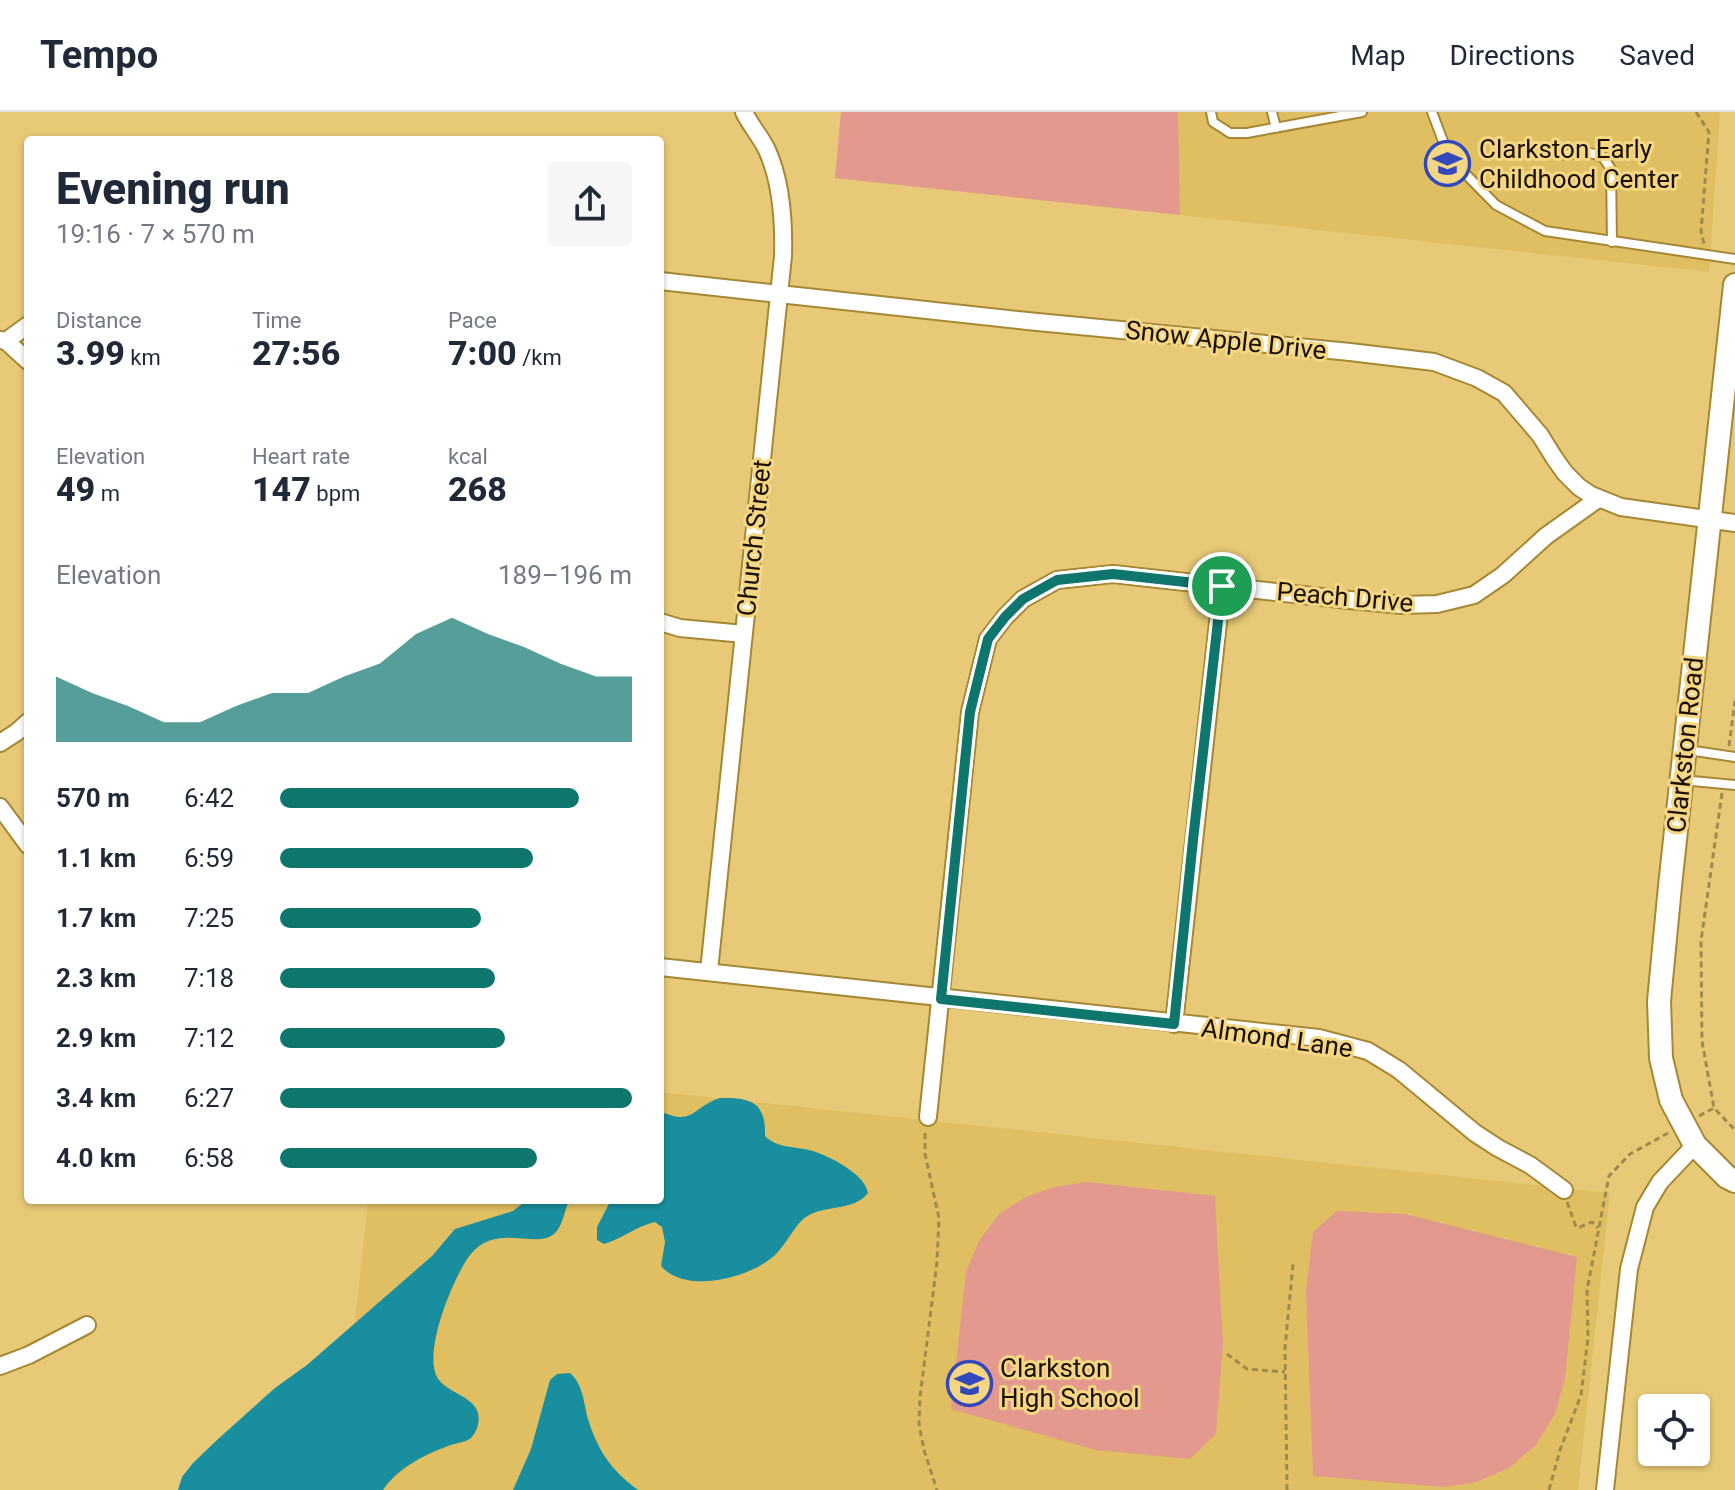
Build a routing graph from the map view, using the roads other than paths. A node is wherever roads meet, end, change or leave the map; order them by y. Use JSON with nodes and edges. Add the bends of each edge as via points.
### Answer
{"nodes":[{"id":1,"x":744,"y":112,"type":"edge"},
{"id":2,"x":1211,"y":112,"type":"edge"},
{"id":3,"x":1272,"y":112,"type":"edge"},
{"id":4,"x":1362,"y":112,"type":"edge"},
{"id":5,"x":1432,"y":112,"type":"edge"},
{"id":6,"x":1320,"y":116,"type":"edge"},
{"id":7,"x":1276,"y":128,"type":"junction"},
{"id":8,"x":1565,"y":155,"type":"dead end"},
{"id":9,"x":1612,"y":242,"type":"junction"},
{"id":10,"x":1735,"y":259,"type":"edge"},
{"id":11,"x":664,"y":281,"type":"edge"},
{"id":12,"x":1735,"y":285,"type":"edge"},
{"id":13,"x":780,"y":294,"type":"junction"},
{"id":14,"x":24,"y":327,"type":"edge"},
{"id":15,"x":3,"y":340,"type":"edge"},
{"id":16,"x":24,"y":358,"type":"edge"},
{"id":17,"x":1598,"y":499,"type":"junction"},
{"id":18,"x":1709,"y":518,"type":"junction"},
{"id":19,"x":1735,"y":523,"type":"edge"},
{"id":20,"x":1222,"y":586,"type":"junction"},
{"id":21,"x":664,"y":623,"type":"edge"},
{"id":22,"x":744,"y":634,"type":"junction"},
{"id":23,"x":24,"y":725,"type":"edge"},
{"id":24,"x":0,"y":743,"type":"edge"},
{"id":25,"x":1684,"y":750,"type":"junction"},
{"id":26,"x":1731,"y":756,"type":"edge"},
{"id":27,"x":1681,"y":780,"type":"junction"},
{"id":28,"x":1735,"y":785,"type":"edge"},
{"id":29,"x":0,"y":807,"type":"edge"},
{"id":30,"x":24,"y":840,"type":"edge"},
{"id":31,"x":664,"y":967,"type":"edge"},
{"id":32,"x":709,"y":971,"type":"junction"},
{"id":33,"x":941,"y":999,"type":"junction"},
{"id":34,"x":1174,"y":1024,"type":"junction"},
{"id":35,"x":928,"y":1117,"type":"road end"},
{"id":36,"x":1695,"y":1145,"type":"junction"},
{"id":37,"x":1735,"y":1181,"type":"edge"},
{"id":38,"x":1564,"y":1190,"type":"road end"},
{"id":39,"x":87,"y":1325,"type":"dead end"},
{"id":40,"x":0,"y":1366,"type":"edge"},
{"id":41,"x":1605,"y":1490,"type":"edge"}],
"edges":[{"from":1,"to":13,"type":"street","name":"Church Street","via":[[767,149],[784,218]]},
{"from":2,"to":7,"type":"lane","via":[[1213,122],[1230,133]]},
{"from":3,"to":7,"type":"lane"},
{"from":4,"to":6,"type":"lane"},
{"from":5,"to":9,"type":"lane","via":[[1449,157],[1496,205],[1545,231]]},
{"from":6,"to":7,"type":"lane"},
{"from":8,"to":9,"type":"lane","via":[[1602,156],[1611,169]]},
{"from":9,"to":10,"type":"lane"},
{"from":11,"to":13,"type":"street","name":"Snow Apple Drive"},
{"from":12,"to":18,"type":"street","name":"Clarkston Road"},
{"from":13,"to":17,"type":"street","name":"Snow Apple Drive","via":[[1434,362],[1504,393],[1565,473]]},
{"from":13,"to":22,"type":"street","name":"Church Street"},
{"from":14,"to":15,"type":"street"},
{"from":15,"to":16,"type":"street"},
{"from":17,"to":18,"type":"street","name":"Snow Apple Drive","via":[[1621,507]]},
{"from":17,"to":20,"type":"street","name":"Peach Drive","via":[[1474,595],[1437,604]]},
{"from":18,"to":19,"type":"street","name":"Snow Apple Drive"},
{"from":18,"to":25,"type":"street","name":"Clarkston Road"},
{"from":20,"to":33,"type":"street","name":"Peach Drive","via":[[1113,574],[1057,580],[1023,599],[988,639],[970,712]]},
{"from":20,"to":34,"type":"street"},
{"from":21,"to":22,"type":"street"},
{"from":22,"to":32,"type":"street","name":"Church Street"},
{"from":23,"to":24,"type":"street"},
{"from":25,"to":26,"type":"lane"},
{"from":25,"to":27,"type":"street","name":"Clarkston Road"},
{"from":27,"to":28,"type":"lane"},
{"from":27,"to":36,"type":"street","name":"Clarkston Road","via":[[1659,1001],[1661,1058],[1671,1100]]},
{"from":29,"to":30,"type":"street"},
{"from":31,"to":32,"type":"street","name":"Almond Lane"},
{"from":32,"to":33,"type":"street","name":"Almond Lane"},
{"from":33,"to":34,"type":"street","name":"Almond Lane"},
{"from":33,"to":35,"type":"street","name":"Peach Drive"},
{"from":34,"to":38,"type":"street","name":"Almond Lane","via":[[1319,1038],[1368,1051],[1475,1133]]},
{"from":36,"to":37,"type":"street","name":"Clarkston Road"},
{"from":36,"to":41,"type":"street","via":[[1660,1182],[1645,1207],[1629,1269]]},
{"from":39,"to":40,"type":"street"}]}
